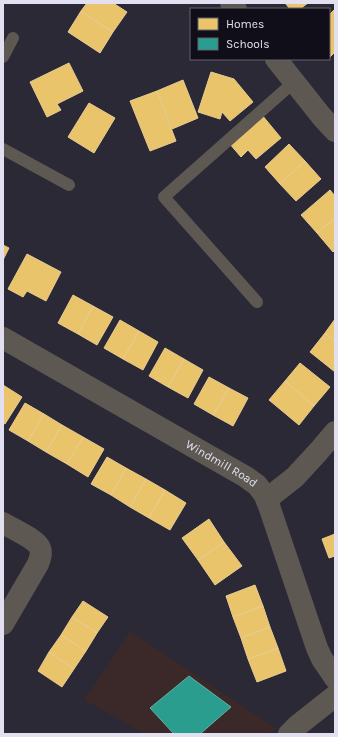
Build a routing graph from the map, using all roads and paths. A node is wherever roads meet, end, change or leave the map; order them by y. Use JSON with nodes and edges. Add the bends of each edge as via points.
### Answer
{"nodes":[{"id":1,"x":13,"y":38,"type":"dead end"},
{"id":2,"x":3,"y":57,"type":"edge"},
{"id":3,"x":277,"y":60,"type":"edge"},
{"id":4,"x":294,"y":82,"type":"junction"},
{"id":5,"x":335,"y":131,"type":"edge"},
{"id":6,"x":3,"y":149,"type":"edge"},
{"id":7,"x":69,"y":185,"type":"dead end"},
{"id":8,"x":257,"y":302,"type":"dead end"},
{"id":9,"x":3,"y":338,"type":"edge"},
{"id":10,"x":335,"y":432,"type":"edge"},
{"id":11,"x":266,"y":499,"type":"junction"},
{"id":12,"x":3,"y":523,"type":"edge"},
{"id":13,"x":3,"y":624,"type":"edge"},
{"id":14,"x":335,"y":678,"type":"edge"},
{"id":15,"x":335,"y":696,"type":"edge"},
{"id":16,"x":289,"y":734,"type":"edge"}],
"edges":[{"from":1,"to":2,"type":"lane"},
{"from":3,"to":4,"type":"street"},
{"from":4,"to":5,"type":"street"},
{"from":4,"to":8,"type":"lane","via":[[164,197]]},
{"from":6,"to":7,"type":"lane"},
{"from":9,"to":11,"type":"street","name":"Windmill Road","via":[[246,477],[257,485]]},
{"from":10,"to":11,"type":"street","via":[[295,477]]},
{"from":11,"to":14,"type":"street","name":"Windmill Road","via":[[317,648]]},
{"from":12,"to":13,"type":"street","via":[[35,542],[40,547],[41,556]]},
{"from":15,"to":16,"type":"street"}]}
